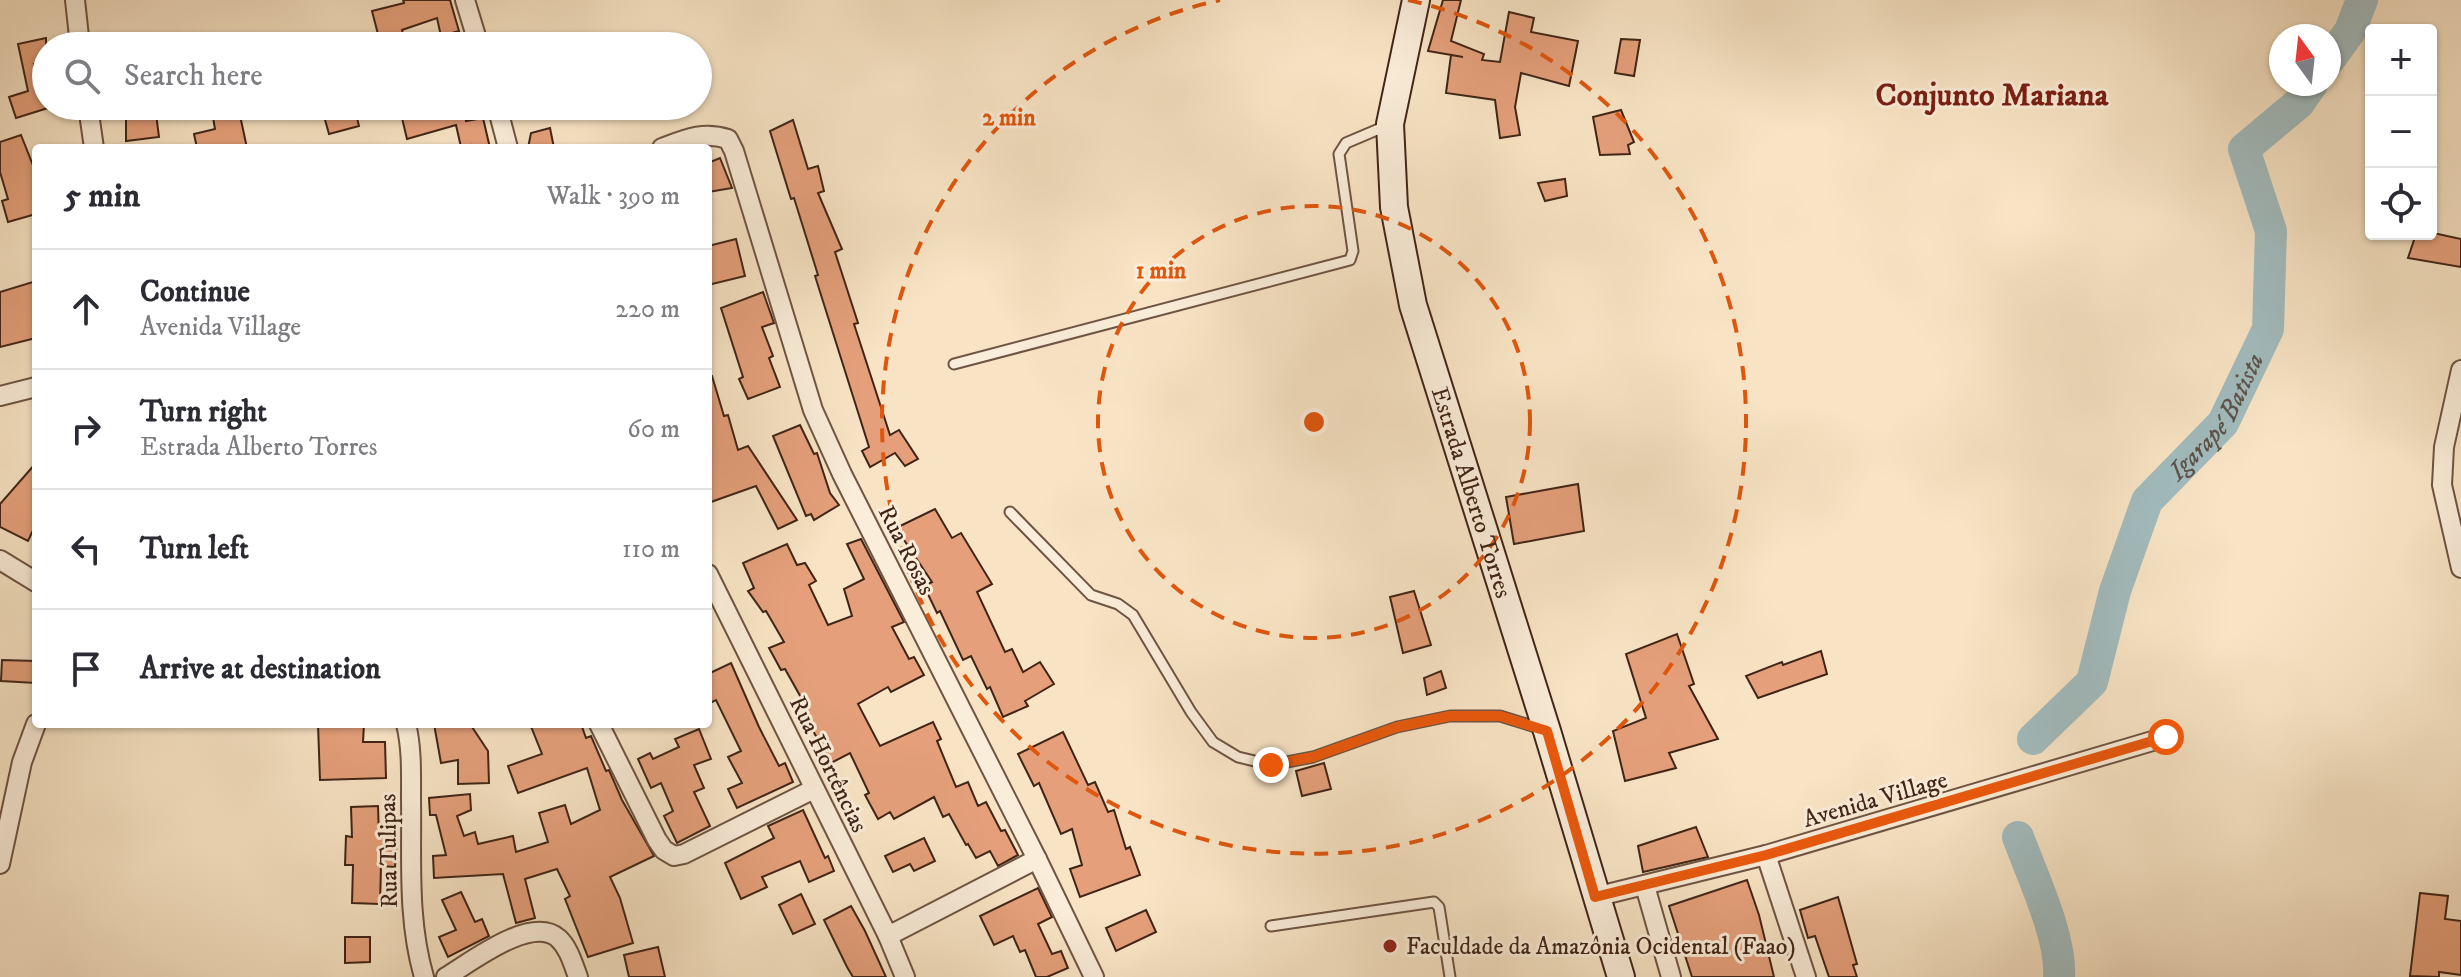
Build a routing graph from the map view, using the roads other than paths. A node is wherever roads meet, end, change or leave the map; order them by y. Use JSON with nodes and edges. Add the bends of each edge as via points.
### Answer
{"nodes":[{"id":1,"x":75,"y":0,"type":"edge"},
{"id":2,"x":465,"y":0,"type":"edge"},
{"id":3,"x":1416,"y":0,"type":"edge"},
{"id":4,"x":78,"y":32,"type":"edge"},
{"id":5,"x":475,"y":32,"type":"edge"},
{"id":6,"x":90,"y":120,"type":"edge"},
{"id":7,"x":501,"y":120,"type":"edge"},
{"id":8,"x":1390,"y":124,"type":"junction"},
{"id":9,"x":93,"y":144,"type":"edge"},
{"id":10,"x":507,"y":144,"type":"edge"},
{"id":11,"x":673,"y":144,"type":"edge"},
{"id":12,"x":954,"y":364,"type":"dead end"},
{"id":13,"x":2461,"y":370,"type":"edge"},
{"id":14,"x":32,"y":388,"type":"edge"},
{"id":15,"x":0,"y":396,"type":"edge"},
{"id":16,"x":2454,"y":509,"type":"edge"},
{"id":17,"x":1010,"y":512,"type":"dead end"},
{"id":18,"x":0,"y":560,"type":"edge"},
{"id":19,"x":2461,"y":568,"type":"edge"},
{"id":20,"x":32,"y":580,"type":"edge"},
{"id":21,"x":712,"y":582,"type":"edge"},
{"id":22,"x":35,"y":728,"type":"edge"},
{"id":23,"x":406,"y":728,"type":"edge"},
{"id":24,"x":601,"y":728,"type":"edge"},
{"id":25,"x":1547,"y":731,"type":"junction"},
{"id":26,"x":2166,"y":737,"type":"dead end"},
{"id":27,"x":814,"y":789,"type":"junction"},
{"id":28,"x":1766,"y":855,"type":"junction"},
{"id":29,"x":1037,"y":859,"type":"junction"},
{"id":30,"x":0,"y":864,"type":"edge"},
{"id":31,"x":1645,"y":886,"type":"junction"},
{"id":32,"x":1595,"y":897,"type":"junction"},
{"id":33,"x":1271,"y":926,"type":"dead end"},
{"id":34,"x":888,"y":936,"type":"junction"},
{"id":35,"x":424,"y":977,"type":"edge"},
{"id":36,"x":446,"y":977,"type":"edge"},
{"id":37,"x":578,"y":977,"type":"edge"},
{"id":38,"x":905,"y":977,"type":"edge"},
{"id":39,"x":1094,"y":977,"type":"edge"},
{"id":40,"x":1450,"y":977,"type":"edge"},
{"id":41,"x":1621,"y":977,"type":"edge"},
{"id":42,"x":1671,"y":977,"type":"edge"},
{"id":43,"x":1806,"y":977,"type":"edge"}],
"edges":[{"from":1,"to":4,"type":"street"},
{"from":2,"to":5,"type":"street"},
{"from":3,"to":8,"type":"street","name":"Estrada Alberto Torres"},
{"from":6,"to":9,"type":"street"},
{"from":7,"to":10,"type":"street"},
{"from":8,"to":12,"type":"lane","via":[[1346,143],[1339,154],[1350,260]]},
{"from":8,"to":25,"type":"street","name":"Estrada Alberto Torres","via":[[1394,207],[1413,305]]},
{"from":11,"to":29,"type":"street","name":"Rua Rosas","via":[[699,135],[728,139],[819,423]]},
{"from":13,"to":16,"type":"street","via":[[2444,447],[2442,485]]},
{"from":14,"to":15,"type":"street"},
{"from":16,"to":19,"type":"street"},
{"from":17,"to":25,"type":"lane","via":[[1091,595],[1133,615],[1213,742],[1238,757],[1271,765],[1313,757],[1397,727],[1450,716],[1500,716]]},
{"from":18,"to":20,"type":"street"},
{"from":21,"to":27,"type":"street","name":"Rua Hortências"},
{"from":22,"to":30,"type":"street"},
{"from":23,"to":35,"type":"street","name":"Rua Tulipas","via":[[412,910]]},
{"from":24,"to":27,"type":"street","via":[[657,840],[674,856]]},
{"from":25,"to":32,"type":"street","name":"Estrada Alberto Torres"},
{"from":26,"to":28,"type":"street","name":"Avenida Village"},
{"from":27,"to":34,"type":"street","name":"Rua Hortências"},
{"from":28,"to":31,"type":"street","name":"Avenida Village"},
{"from":28,"to":43,"type":"street"},
{"from":29,"to":34,"type":"street"},
{"from":29,"to":39,"type":"street","name":"Rua Rosas"},
{"from":31,"to":32,"type":"street","name":"Avenida Village"},
{"from":31,"to":42,"type":"street"},
{"from":32,"to":41,"type":"street","name":"Estrada Alberto Torres"},
{"from":33,"to":40,"type":"lane","via":[[1434,902]]},
{"from":34,"to":38,"type":"street","name":"Rua Hortências"},
{"from":36,"to":37,"type":"street","via":[[521,933],[543,931],[563,945]]}]}
